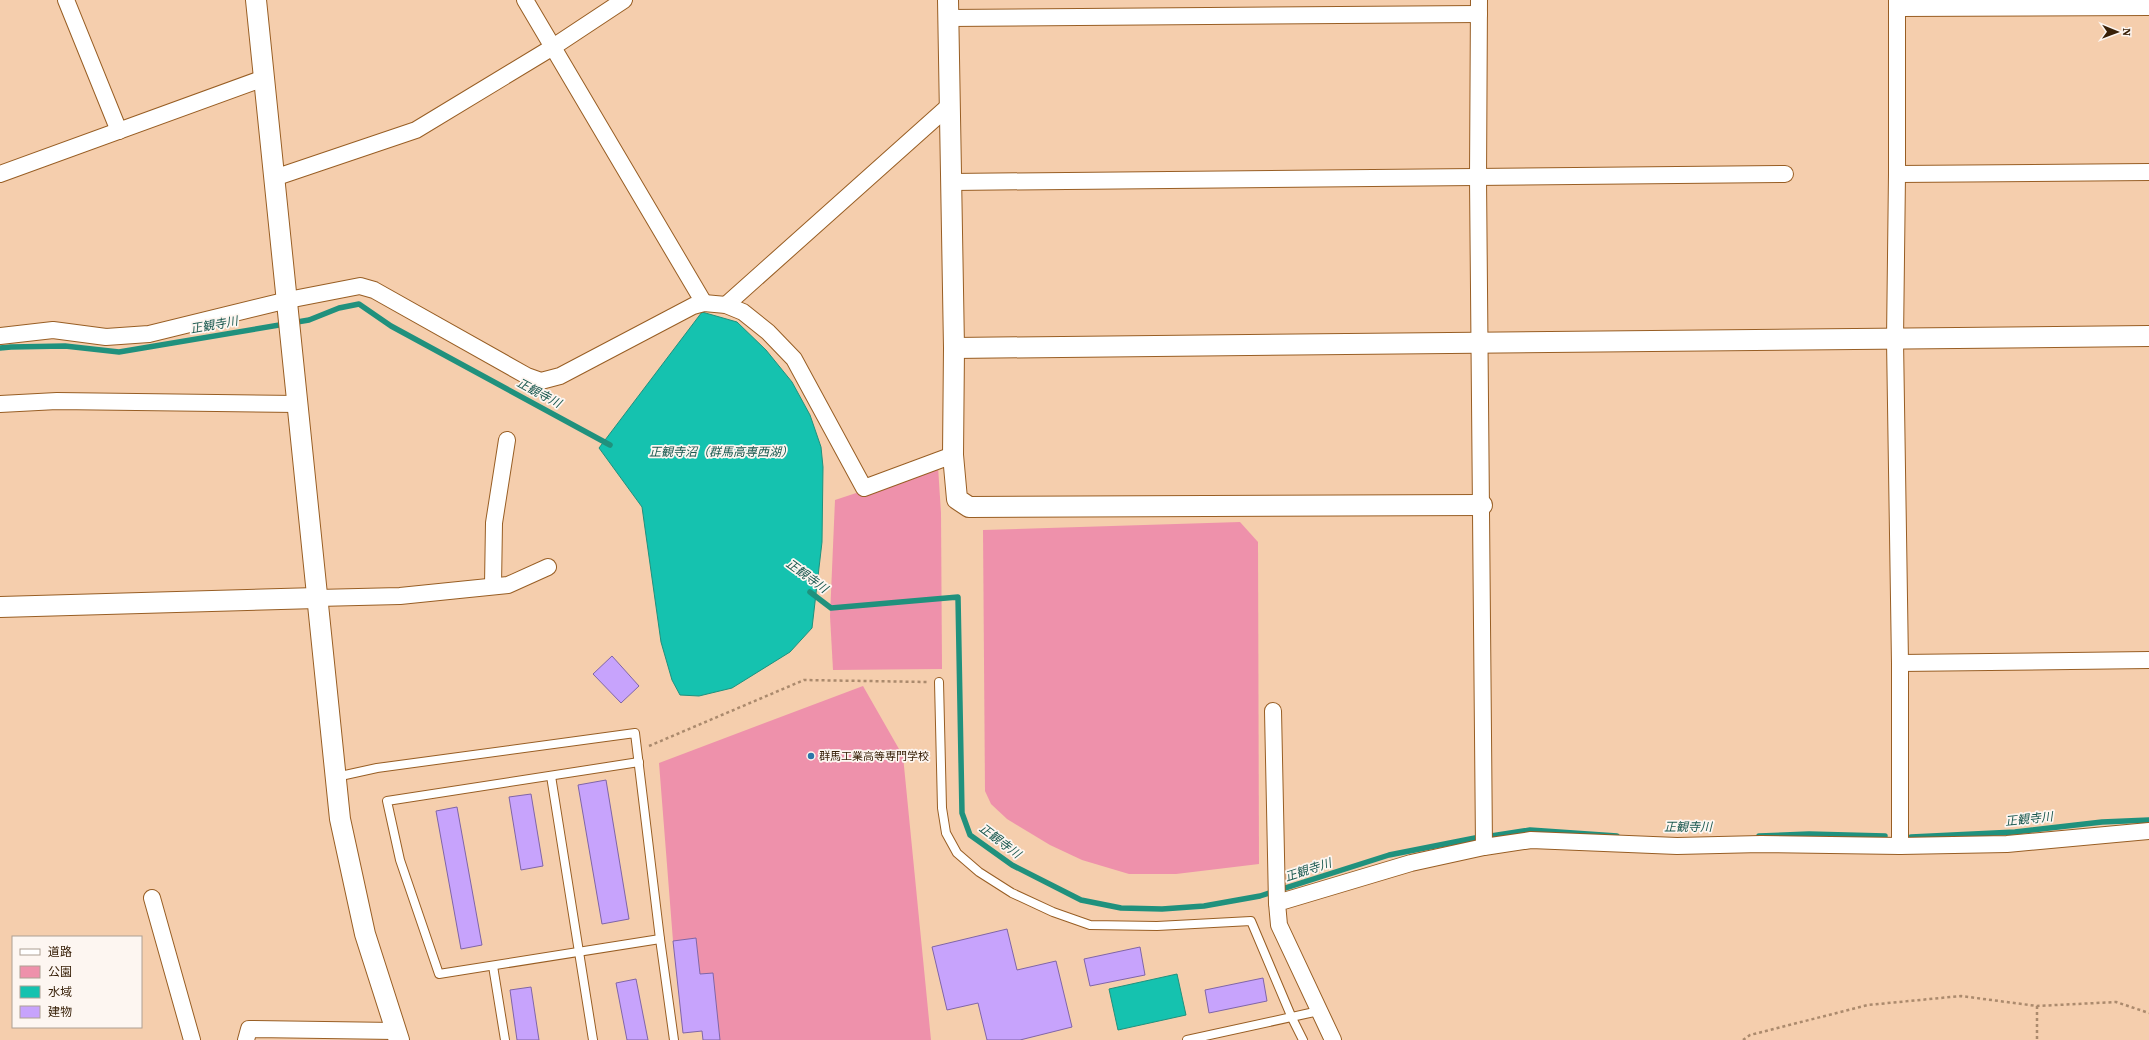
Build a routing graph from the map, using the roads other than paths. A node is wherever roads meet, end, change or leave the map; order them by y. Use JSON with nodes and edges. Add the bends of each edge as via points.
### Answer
{"nodes":[{"id":1,"x":66,"y":0,"type":"edge"},
{"id":2,"x":256,"y":0,"type":"edge"},
{"id":3,"x":525,"y":0,"type":"edge"},
{"id":4,"x":624,"y":0,"type":"edge"},
{"id":5,"x":1897,"y":4,"type":"edge"},
{"id":6,"x":1479,"y":7,"type":"edge"},
{"id":7,"x":2149,"y":7,"type":"edge"},
{"id":8,"x":948,"y":9,"type":"edge"},
{"id":9,"x":553,"y":47,"type":"junction"},
{"id":10,"x":264,"y":78,"type":"junction"},
{"id":11,"x":951,"y":104,"type":"junction"},
{"id":12,"x":119,"y":130,"type":"junction"},
{"id":13,"x":2149,"y":172,"type":"edge"},
{"id":14,"x":0,"y":174,"type":"edge"},
{"id":15,"x":1786,"y":174,"type":"dead end"},
{"id":16,"x":1898,"y":174,"type":"junction"},
{"id":17,"x":274,"y":178,"type":"junction"},
{"id":18,"x":1478,"y":178,"type":"junction"},
{"id":19,"x":952,"y":182,"type":"junction"},
{"id":20,"x":288,"y":300,"type":"junction"},
{"id":21,"x":704,"y":303,"type":"junction"},
{"id":22,"x":726,"y":305,"type":"junction"},
{"id":23,"x":0,"y":336,"type":"edge"},
{"id":24,"x":2149,"y":336,"type":"edge"},
{"id":25,"x":1895,"y":340,"type":"junction"},
{"id":26,"x":1480,"y":342,"type":"junction"},
{"id":27,"x":954,"y":348,"type":"junction"},
{"id":28,"x":0,"y":404,"type":"edge"},
{"id":29,"x":297,"y":404,"type":"junction"},
{"id":30,"x":507,"y":440,"type":"dead end"},
{"id":31,"x":953,"y":455,"type":"junction"},
{"id":32,"x":1482,"y":505,"type":"junction"},
{"id":33,"x":548,"y":567,"type":"dead end"},
{"id":34,"x":493,"y":585,"type":"junction"},
{"id":35,"x":317,"y":598,"type":"junction"},
{"id":36,"x":0,"y":607,"type":"edge"},
{"id":37,"x":2149,"y":660,"type":"edge"},
{"id":38,"x":1900,"y":663,"type":"junction"},
{"id":39,"x":939,"y":682,"type":"road end"},
{"id":40,"x":1273,"y":711,"type":"dead end"},
{"id":41,"x":639,"y":762,"type":"junction"},
{"id":42,"x":336,"y":776,"type":"junction"},
{"id":43,"x":551,"y":776,"type":"junction"},
{"id":44,"x":2149,"y":831,"type":"edge"},
{"id":45,"x":1900,"y":846,"type":"junction"},
{"id":46,"x":1484,"y":847,"type":"junction"},
{"id":47,"x":152,"y":898,"type":"dead end"},
{"id":48,"x":1277,"y":903,"type":"junction"},
{"id":49,"x":660,"y":939,"type":"junction"},
{"id":50,"x":578,"y":954,"type":"junction"},
{"id":51,"x":493,"y":966,"type":"junction"},
{"id":52,"x":1319,"y":1011,"type":"junction"},
{"id":53,"x":1292,"y":1018,"type":"junction"},
{"id":54,"x":397,"y":1036,"type":"edge"},
{"id":55,"x":192,"y":1040,"type":"edge"},
{"id":56,"x":246,"y":1040,"type":"edge"},
{"id":57,"x":505,"y":1040,"type":"edge"},
{"id":58,"x":593,"y":1040,"type":"edge"},
{"id":59,"x":674,"y":1040,"type":"edge"},
{"id":60,"x":1186,"y":1040,"type":"edge"},
{"id":61,"x":1303,"y":1040,"type":"edge"},
{"id":62,"x":1333,"y":1040,"type":"edge"}],
"edges":[{"from":1,"to":12,"type":"street"},
{"from":2,"to":10,"type":"street"},
{"from":3,"to":9,"type":"street"},
{"from":4,"to":9,"type":"street"},
{"from":5,"to":7,"type":"street"},
{"from":5,"to":16,"type":"street"},
{"from":6,"to":8,"type":"street"},
{"from":6,"to":18,"type":"street"},
{"from":8,"to":11,"type":"street"},
{"from":9,"to":17,"type":"street","via":[[416,130]]},
{"from":9,"to":21,"type":"street"},
{"from":10,"to":12,"type":"street"},
{"from":10,"to":17,"type":"street"},
{"from":11,"to":19,"type":"street"},
{"from":11,"to":22,"type":"street"},
{"from":12,"to":14,"type":"street"},
{"from":13,"to":16,"type":"street"},
{"from":15,"to":18,"type":"street"},
{"from":16,"to":25,"type":"street"},
{"from":17,"to":20,"type":"street"},
{"from":18,"to":19,"type":"street"},
{"from":18,"to":26,"type":"street"},
{"from":19,"to":27,"type":"street"},
{"from":20,"to":21,"type":"street","via":[[360,286],[374,290],[527,376],[541,381],[560,376],[693,306]]},
{"from":20,"to":23,"type":"street","via":[[149,334],[106,337],[53,330]]},
{"from":20,"to":29,"type":"street"},
{"from":21,"to":22,"type":"street"},
{"from":22,"to":31,"type":"street","via":[[749,317],[768,332],[794,359],[864,488]]},
{"from":24,"to":25,"type":"street"},
{"from":25,"to":26,"type":"street"},
{"from":25,"to":38,"type":"street"},
{"from":26,"to":27,"type":"street"},
{"from":26,"to":32,"type":"street"},
{"from":27,"to":31,"type":"street"},
{"from":28,"to":29,"type":"street","via":[[57,401]]},
{"from":29,"to":35,"type":"street"},
{"from":30,"to":34,"type":"street","via":[[494,523]]},
{"from":31,"to":32,"type":"street","via":[[957,499],[969,507]]},
{"from":32,"to":46,"type":"street"},
{"from":33,"to":34,"type":"street","via":[[508,585]]},
{"from":34,"to":35,"type":"street","via":[[400,596]]},
{"from":35,"to":36,"type":"street"},
{"from":35,"to":42,"type":"street"},
{"from":37,"to":38,"type":"street"},
{"from":38,"to":45,"type":"street"},
{"from":39,"to":53,"type":"lane","via":[[942,808],[946,833],[957,853],[979,872],[1012,893],[1053,912],[1090,925],[1157,926],[1251,921]]},
{"from":40,"to":48,"type":"street"},
{"from":41,"to":42,"type":"lane","via":[[635,733],[377,768]]},
{"from":41,"to":43,"type":"lane"},
{"from":41,"to":49,"type":"lane"},
{"from":42,"to":54,"type":"street","via":[[340,819],[365,934]]},
{"from":43,"to":50,"type":"lane"},
{"from":43,"to":51,"type":"lane","via":[[387,801],[400,860],[440,974]]},
{"from":44,"to":45,"type":"street","via":[[2007,844]]},
{"from":45,"to":46,"type":"street","via":[[1677,846],[1531,840]]},
{"from":46,"to":48,"type":"street","via":[[1411,863]]},
{"from":47,"to":55,"type":"street"},
{"from":48,"to":52,"type":"street","via":[[1279,925]]},
{"from":49,"to":50,"type":"lane"},
{"from":49,"to":59,"type":"lane"},
{"from":50,"to":51,"type":"lane"},
{"from":50,"to":58,"type":"lane"},
{"from":51,"to":57,"type":"lane"},
{"from":52,"to":53,"type":"lane"},
{"from":52,"to":62,"type":"street"},
{"from":53,"to":60,"type":"lane"},
{"from":53,"to":61,"type":"lane"},
{"from":54,"to":56,"type":"street","via":[[249,1029]]}]}
